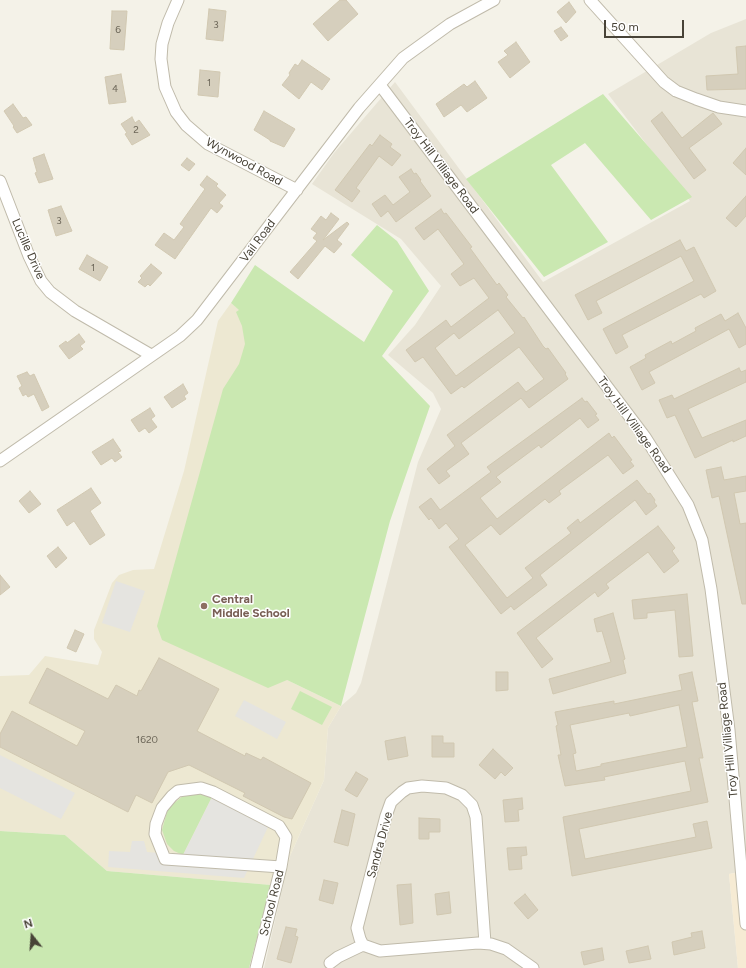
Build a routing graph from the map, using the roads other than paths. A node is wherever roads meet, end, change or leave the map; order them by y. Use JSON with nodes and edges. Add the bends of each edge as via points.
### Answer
{"nodes":[{"id":1,"x":178,"y":0,"type":"edge"},
{"id":2,"x":494,"y":0,"type":"edge"},
{"id":3,"x":590,"y":0,"type":"edge"},
{"id":4,"x":380,"y":85,"type":"junction"},
{"id":5,"x":746,"y":111,"type":"edge"},
{"id":6,"x":0,"y":181,"type":"edge"},
{"id":7,"x":296,"y":190,"type":"junction"},
{"id":8,"x":151,"y":356,"type":"junction"},
{"id":9,"x":0,"y":461,"type":"edge"},
{"id":10,"x":281,"y":866,"type":"junction"},
{"id":11,"x":746,"y":924,"type":"edge"},
{"id":12,"x":485,"y":943,"type":"junction"},
{"id":13,"x":364,"y":945,"type":"junction"},
{"id":14,"x":330,"y":963,"type":"dead end"},
{"id":15,"x":256,"y":968,"type":"edge"},
{"id":16,"x":533,"y":968,"type":"edge"}],
"edges":[{"from":1,"to":7,"type":"street","name":"Wynwood Road","via":[[168,23],[161,59],[165,88],[176,112],[186,125],[208,144]]},
{"from":2,"to":4,"type":"street","name":"Vail Road","via":[[426,40],[403,58]]},
{"from":3,"to":5,"type":"street","via":[[664,82],[676,91],[719,107]]},
{"from":4,"to":7,"type":"street","name":"Vail Road","via":[[359,108]]},
{"from":4,"to":11,"type":"street","name":"Troy Hill Villiage Road","via":[[645,437],[688,506],[702,540],[712,589],[730,730]]},
{"from":6,"to":8,"type":"street","name":"Lucille Drive","via":[[29,256],[50,292],[75,311]]},
{"from":7,"to":8,"type":"street","name":"Vail Road","via":[[197,320],[180,336]]},
{"from":8,"to":9,"type":"street","name":"Vail Road"},
{"from":10,"to":10,"type":"street","name":"School Road","via":[[286,837],[279,826],[213,792],[201,788],[178,792],[162,808],[155,834],[165,859]]},
{"from":10,"to":15,"type":"street","name":"School Road"},
{"from":12,"to":13,"type":"street","via":[[380,951]]},
{"from":12,"to":13,"type":"street","name":"Sandra Drive","via":[[476,817],[472,805],[467,798],[454,791],[422,786],[408,788],[391,802],[357,928]]},
{"from":12,"to":16,"type":"street","via":[[506,949]]},
{"from":13,"to":14,"type":"street"}]}
